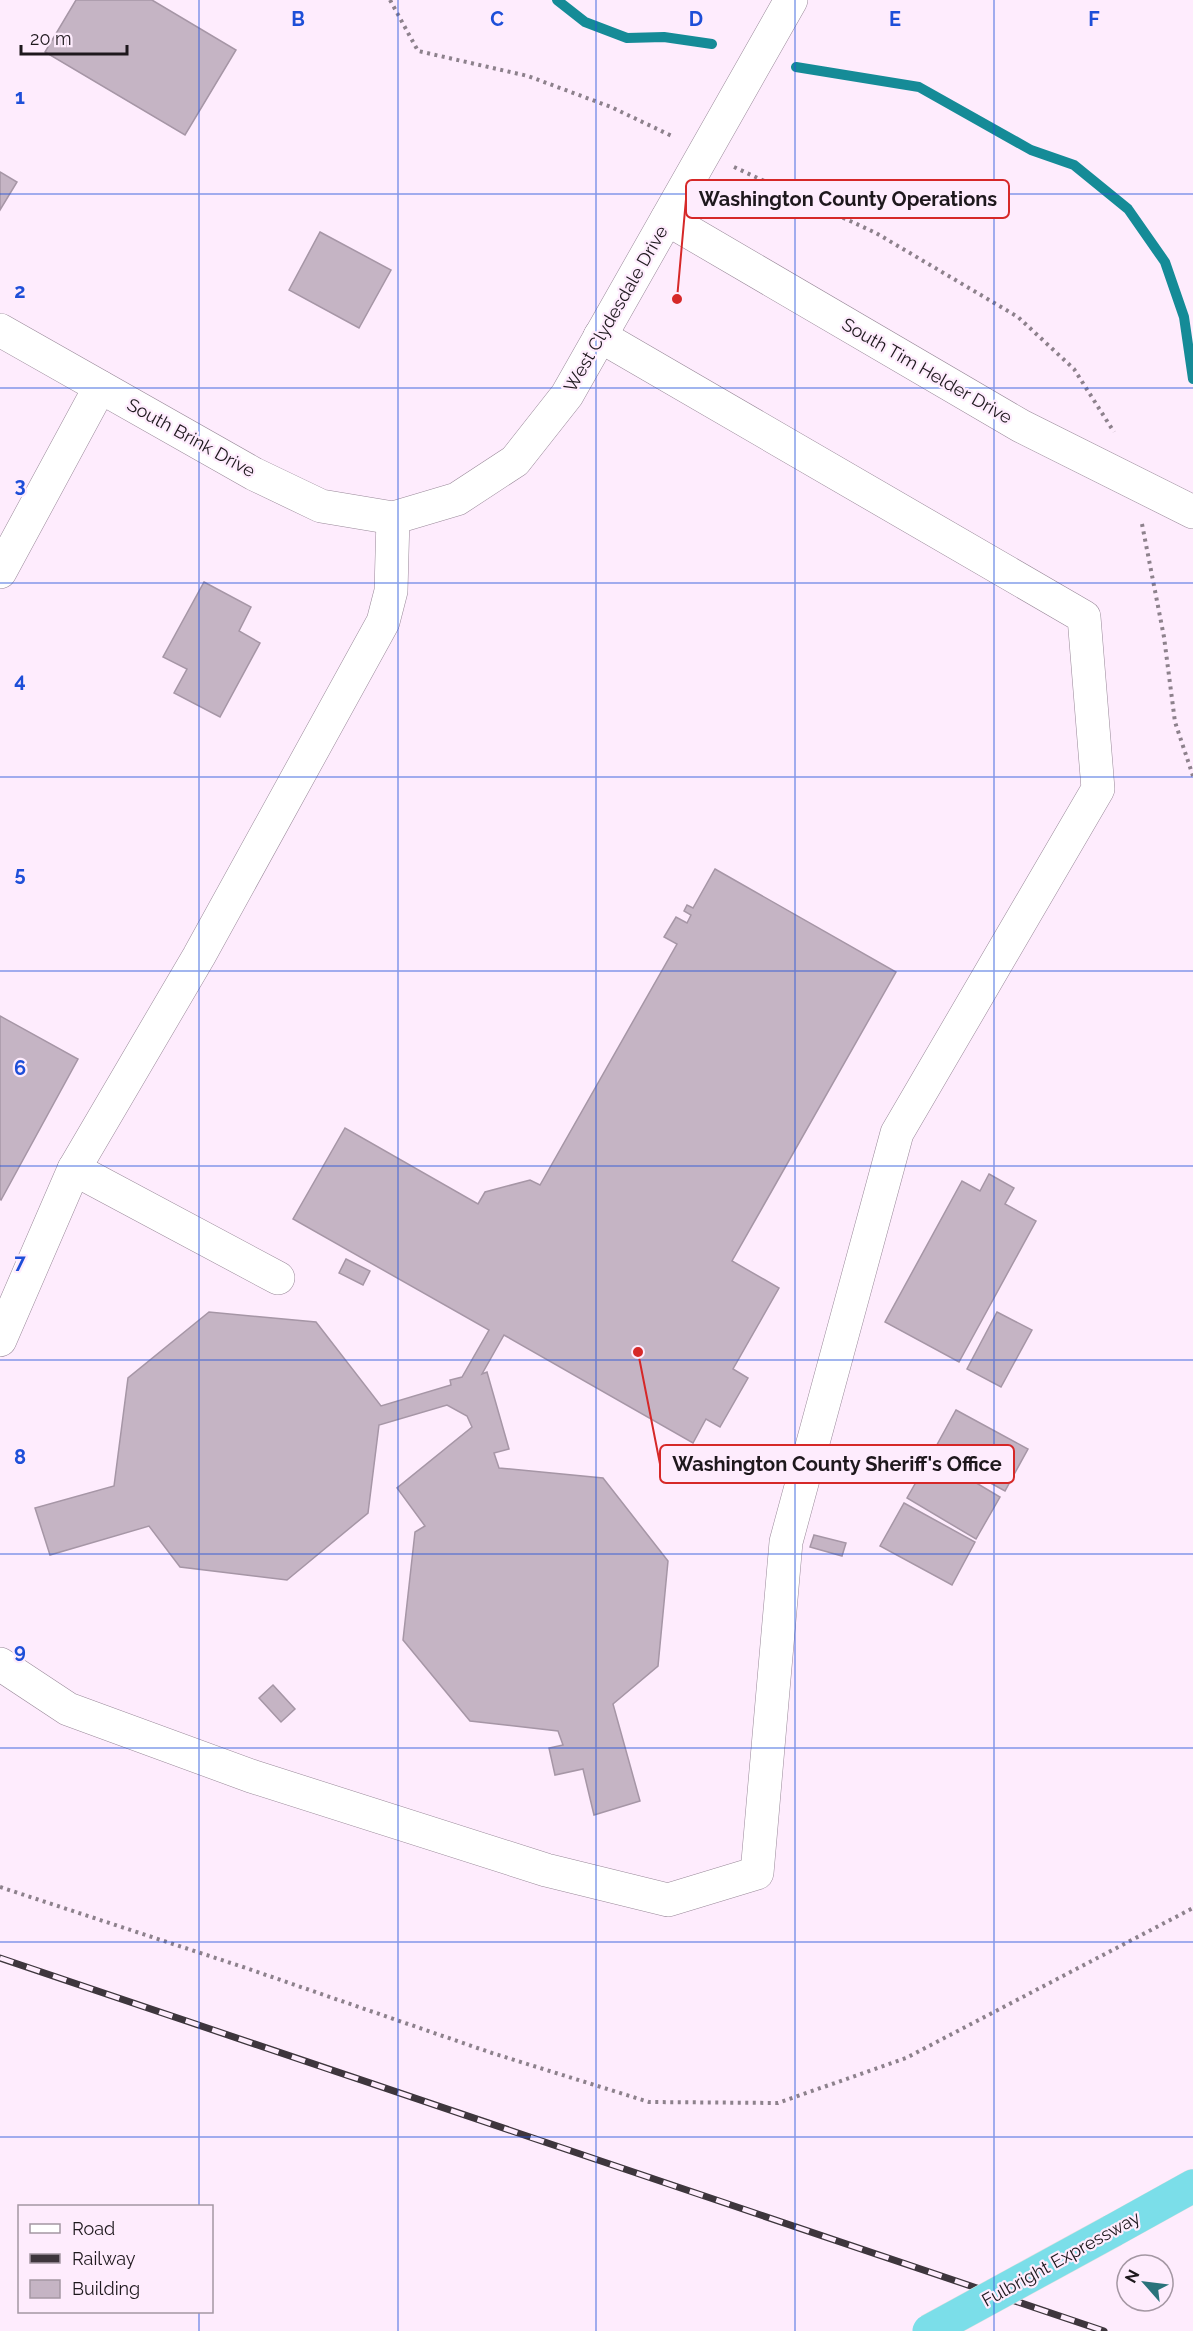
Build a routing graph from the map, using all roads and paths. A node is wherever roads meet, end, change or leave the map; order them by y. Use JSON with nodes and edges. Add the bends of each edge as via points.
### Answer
{"nodes":[{"id":1,"x":390,"y":0,"type":"edge"},
{"id":2,"x":791,"y":0,"type":"edge"},
{"id":3,"x":705,"y":154,"type":"junction"},
{"id":4,"x":667,"y":219,"type":"junction"},
{"id":5,"x":0,"y":330,"type":"edge"},
{"id":6,"x":600,"y":336,"type":"junction"},
{"id":7,"x":100,"y":387,"type":"junction"},
{"id":8,"x":1193,"y":512,"type":"edge"},
{"id":9,"x":393,"y":518,"type":"junction"},
{"id":10,"x":0,"y":572,"type":"edge"},
{"id":11,"x":74,"y":1169,"type":"junction"},
{"id":12,"x":278,"y":1278,"type":"dead end"},
{"id":13,"x":0,"y":1340,"type":"edge"},
{"id":14,"x":0,"y":1664,"type":"edge"},
{"id":15,"x":0,"y":1887,"type":"edge"},
{"id":16,"x":1193,"y":1908,"type":"edge"},
{"id":17,"x":1193,"y":2186,"type":"edge"},
{"id":18,"x":929,"y":2331,"type":"edge"}],
"edges":[{"from":1,"to":3,"type":"path","via":[[418,51],[528,76],[611,107]]},
{"from":2,"to":3,"type":"street","name":"West Clydesdale Drive"},
{"from":3,"to":4,"type":"street","name":"West Clydesdale Drive"},
{"from":4,"to":6,"type":"street","name":"West Clydesdale Drive"},
{"from":4,"to":8,"type":"street","name":"South Tim Helder Drive","via":[[1021,426]]},
{"from":5,"to":7,"type":"street","name":"South Brink Drive"},
{"from":6,"to":9,"type":"street","name":"West Clydesdale Drive","via":[[567,395],[515,461],[457,499]]},
{"from":6,"to":14,"type":"street","via":[[1084,617],[1098,789],[897,1133],[786,1542],[757,1873],[668,1900],[546,1870],[251,1776],[68,1709]]},
{"from":7,"to":9,"type":"street","name":"South Brink Drive","via":[[254,474],[321,506]]},
{"from":7,"to":10,"type":"street"},
{"from":9,"to":11,"type":"street","via":[[391,591],[383,622],[199,956]]},
{"from":11,"to":12,"type":"street"},
{"from":11,"to":13,"type":"street"},
{"from":15,"to":16,"type":"path","via":[[649,2102],[778,2103],[906,2058]]},
{"from":17,"to":18,"type":"highway","name":"Fulbright Expressway","bridge":true}]}
